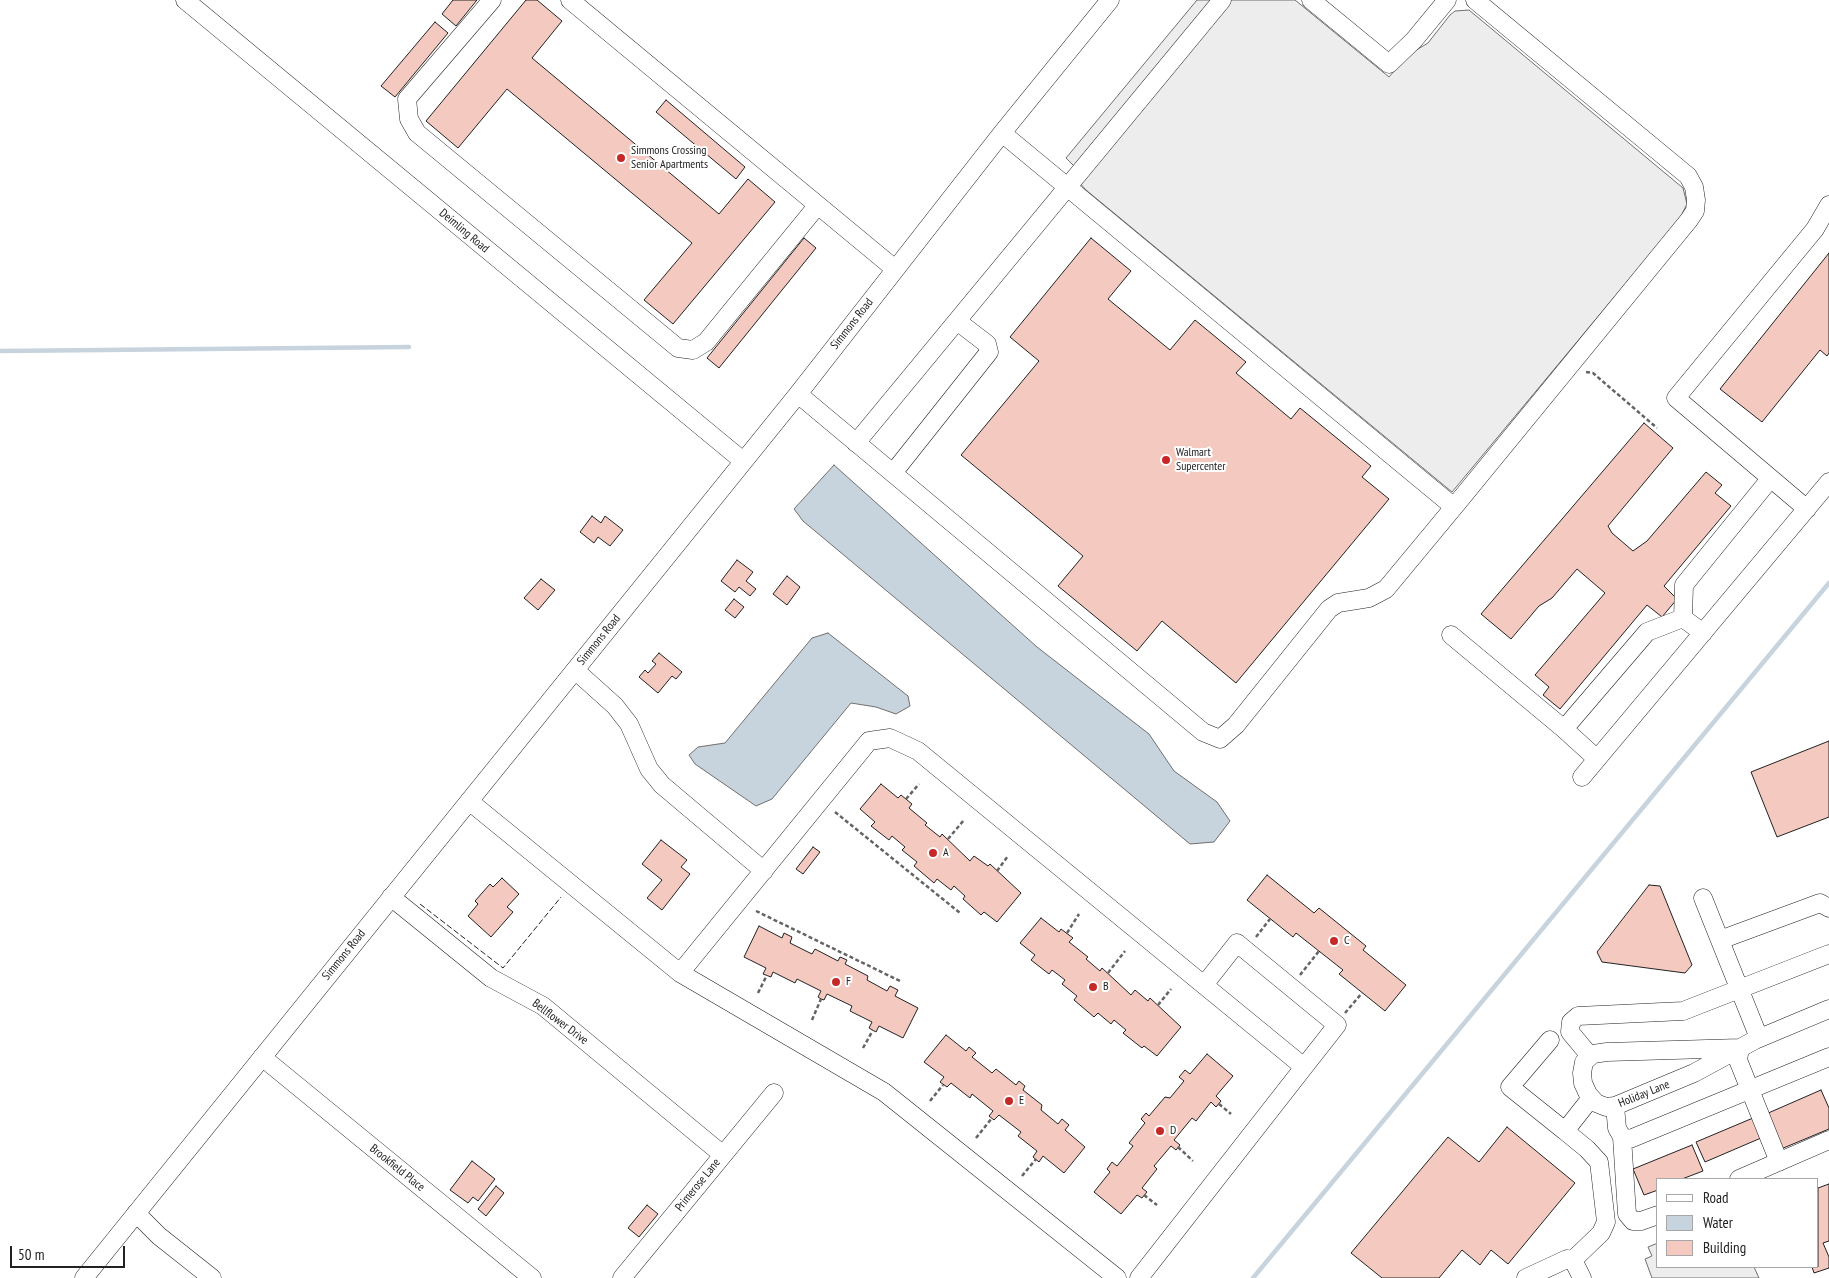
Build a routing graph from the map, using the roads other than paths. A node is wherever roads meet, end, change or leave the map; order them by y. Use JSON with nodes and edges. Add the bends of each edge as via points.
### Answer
{"nodes":[{"id":1,"x":185,"y":0,"type":"edge"},
{"id":2,"x":492,"y":0,"type":"edge"},
{"id":3,"x":570,"y":0,"type":"edge"},
{"id":4,"x":1110,"y":0,"type":"edge"},
{"id":5,"x":1222,"y":0,"type":"edge"},
{"id":6,"x":1311,"y":0,"type":"edge"},
{"id":7,"x":1447,"y":0,"type":"edge"},
{"id":8,"x":1475,"y":0,"type":"edge"},
{"id":9,"x":1002,"y":133,"type":"junction"},
{"id":10,"x":1067,"y":187,"type":"junction"},
{"id":11,"x":1829,"y":205,"type":"edge"},
{"id":12,"x":817,"y":206,"type":"junction"},
{"id":13,"x":895,"y":269,"type":"junction"},
{"id":14,"x":957,"y":321,"type":"junction"},
{"id":15,"x":798,"y":394,"type":"junction"},
{"id":16,"x":856,"y":443,"type":"junction"},
{"id":17,"x":743,"y":461,"type":"junction"},
{"id":18,"x":893,"y":473,"type":"junction"},
{"id":19,"x":1770,"y":479,"type":"junction"},
{"id":20,"x":1829,"y":482,"type":"edge"},
{"id":21,"x":1454,"y":507,"type":"junction"},
{"id":22,"x":1807,"y":509,"type":"junction"},
{"id":23,"x":1683,"y":618,"type":"junction"},
{"id":24,"x":1702,"y":633,"type":"junction"},
{"id":25,"x":1451,"y":635,"type":"dead end"},
{"id":26,"x":575,"y":670,"type":"junction"},
{"id":27,"x":1564,"y":729,"type":"junction"},
{"id":28,"x":1597,"y":759,"type":"junction"},
{"id":29,"x":1582,"y":777,"type":"dead end"},
{"id":30,"x":469,"y":801,"type":"junction"},
{"id":31,"x":764,"y":871,"type":"junction"},
{"id":32,"x":391,"y":897,"type":"junction"},
{"id":33,"x":1703,"y":898,"type":"dead end"},
{"id":34,"x":1829,"y":908,"type":"edge"},
{"id":35,"x":1720,"y":940,"type":"junction"},
{"id":36,"x":1829,"y":954,"type":"edge"},
{"id":37,"x":680,"y":973,"type":"junction"},
{"id":38,"x":1204,"y":985,"type":"junction"},
{"id":39,"x":1739,"y":988,"type":"junction"},
{"id":40,"x":1829,"y":1009,"type":"edge"},
{"id":41,"x":1760,"y":1038,"type":"junction"},
{"id":42,"x":1550,"y":1040,"type":"dead end"},
{"id":43,"x":1740,"y":1048,"type":"junction"},
{"id":44,"x":1590,"y":1056,"type":"junction"},
{"id":45,"x":262,"y":1057,"type":"junction"},
{"id":46,"x":1829,"y":1057,"type":"edge"},
{"id":47,"x":1304,"y":1067,"type":"junction"},
{"id":48,"x":1749,"y":1090,"type":"junction"},
{"id":49,"x":774,"y":1093,"type":"dead end"},
{"id":50,"x":1591,"y":1098,"type":"junction"},
{"id":51,"x":1615,"y":1106,"type":"junction"},
{"id":52,"x":1566,"y":1131,"type":"junction"},
{"id":53,"x":1622,"y":1137,"type":"junction"},
{"id":54,"x":1829,"y":1140,"type":"edge"},
{"id":55,"x":723,"y":1155,"type":"junction"},
{"id":56,"x":1779,"y":1162,"type":"junction"},
{"id":57,"x":1741,"y":1178,"type":"edge"},
{"id":58,"x":136,"y":1213,"type":"junction"},
{"id":59,"x":1656,"y":1215,"type":"edge"},
{"id":60,"x":1632,"y":1221,"type":"junction"},
{"id":61,"x":1604,"y":1228,"type":"junction"},
{"id":62,"x":1573,"y":1260,"type":"junction"},
{"id":63,"x":84,"y":1278,"type":"edge"},
{"id":64,"x":212,"y":1278,"type":"edge"},
{"id":65,"x":532,"y":1278,"type":"edge"},
{"id":66,"x":622,"y":1278,"type":"edge"},
{"id":67,"x":1117,"y":1278,"type":"edge"},
{"id":68,"x":1138,"y":1278,"type":"edge"},
{"id":69,"x":1526,"y":1278,"type":"edge"},
{"id":70,"x":1582,"y":1278,"type":"edge"}],
"edges":[{"from":1,"to":17,"type":"street","name":"Deimling Road"},
{"from":2,"to":12,"type":"street","via":[[407,100],[408,119],[417,133],[678,348],[693,350],[706,342]]},
{"from":3,"to":12,"type":"street"},
{"from":4,"to":9,"type":"street","name":"Simmons Road"},
{"from":5,"to":10,"type":"street"},
{"from":6,"to":7,"type":"street","via":[[1389,64]]},
{"from":8,"to":21,"type":"street","via":[[1688,176],[1696,200],[1689,220]]},
{"from":9,"to":10,"type":"street"},
{"from":9,"to":13,"type":"street","name":"Simmons Road"},
{"from":10,"to":14,"type":"street"},
{"from":10,"to":21,"type":"street"},
{"from":11,"to":19,"type":"street","via":[[1815,230],[1676,398]]},
{"from":12,"to":13,"type":"street"},
{"from":13,"to":15,"type":"street","name":"Simmons Road"},
{"from":14,"to":16,"type":"street"},
{"from":14,"to":18,"type":"street","via":[[987,344],[989,352]]},
{"from":15,"to":16,"type":"street"},
{"from":15,"to":17,"type":"street","name":"Simmons Road"},
{"from":16,"to":18,"type":"street"},
{"from":17,"to":26,"type":"street","name":"Simmons Road"},
{"from":18,"to":21,"type":"street","via":[[1203,732],[1220,738],[1236,725],[1330,609],[1338,602],[1369,598],[1386,589]]},
{"from":19,"to":22,"type":"street"},
{"from":19,"to":23,"type":"street","via":[[1684,586]]},
{"from":20,"to":22,"type":"street"},
{"from":22,"to":24,"type":"street"},
{"from":23,"to":24,"type":"street"},
{"from":23,"to":27,"type":"street","via":[[1647,632]]},
{"from":24,"to":28,"type":"street"},
{"from":25,"to":27,"type":"street"},
{"from":26,"to":30,"type":"street","name":"Simmons Road"},
{"from":26,"to":31,"type":"street","via":[[615,706],[629,724],[649,769],[662,785]]},
{"from":27,"to":28,"type":"street"},
{"from":28,"to":29,"type":"street"},
{"from":30,"to":32,"type":"street","name":"Simmons Road"},
{"from":30,"to":37,"type":"street"},
{"from":31,"to":37,"type":"street"},
{"from":31,"to":38,"type":"street","via":[[869,741],[890,738],[918,751]]},
{"from":32,"to":45,"type":"street","name":"Simmons Road"},
{"from":32,"to":55,"type":"street","name":"Bellflower Drive","via":[[491,978],[543,1006]]},
{"from":33,"to":35,"type":"street"},
{"from":34,"to":35,"type":"street","via":[[1820,903]]},
{"from":35,"to":39,"type":"street"},
{"from":36,"to":39,"type":"street"},
{"from":37,"to":67,"type":"street","via":[[884,1092]]},
{"from":38,"to":47,"type":"street"},
{"from":38,"to":47,"type":"street","via":[[1237,943],[1245,949],[1337,1025]]},
{"from":39,"to":41,"type":"street"},
{"from":39,"to":44,"type":"street","via":[[1683,1011],[1578,1016],[1571,1022],[1570,1032]]},
{"from":40,"to":41,"type":"street","name":"Holiday Lane"},
{"from":41,"to":43,"type":"street","name":"Holiday Lane"},
{"from":42,"to":52,"type":"street","via":[[1510,1087]]},
{"from":43,"to":44,"type":"street","name":"Holiday Lane","via":[[1607,1052]]},
{"from":43,"to":48,"type":"street","via":[[1738,1060]]},
{"from":43,"to":51,"type":"street","name":"Holiday Lane","via":[[1694,1074]]},
{"from":44,"to":50,"type":"street","via":[[1584,1062],[1582,1074],[1583,1084]]},
{"from":45,"to":58,"type":"street","name":"Simmons Road"},
{"from":45,"to":65,"type":"street","name":"Brookfield Place"},
{"from":46,"to":48,"type":"street"},
{"from":47,"to":68,"type":"street"},
{"from":48,"to":53,"type":"street","via":[[1630,1139]]},
{"from":48,"to":56,"type":"street"},
{"from":49,"to":55,"type":"street","name":"Primerose Lane"},
{"from":50,"to":51,"type":"street","name":"Holiday Lane","via":[[1601,1105]]},
{"from":50,"to":52,"type":"street"},
{"from":51,"to":53,"type":"street","via":[[1617,1128]]},
{"from":52,"to":61,"type":"street","via":[[1599,1162]]},
{"from":53,"to":60,"type":"street","via":[[1627,1214]]},
{"from":54,"to":56,"type":"street"},
{"from":55,"to":66,"type":"street","name":"Primerose Lane"},
{"from":56,"to":57,"type":"street"},
{"from":58,"to":63,"type":"street","name":"Simmons Road"},
{"from":58,"to":64,"type":"street","via":[[159,1236]]},
{"from":59,"to":60,"type":"street"},
{"from":60,"to":61,"type":"street"},
{"from":61,"to":62,"type":"street"},
{"from":62,"to":69,"type":"street","via":[[1567,1259]]},
{"from":62,"to":70,"type":"street"}]}
